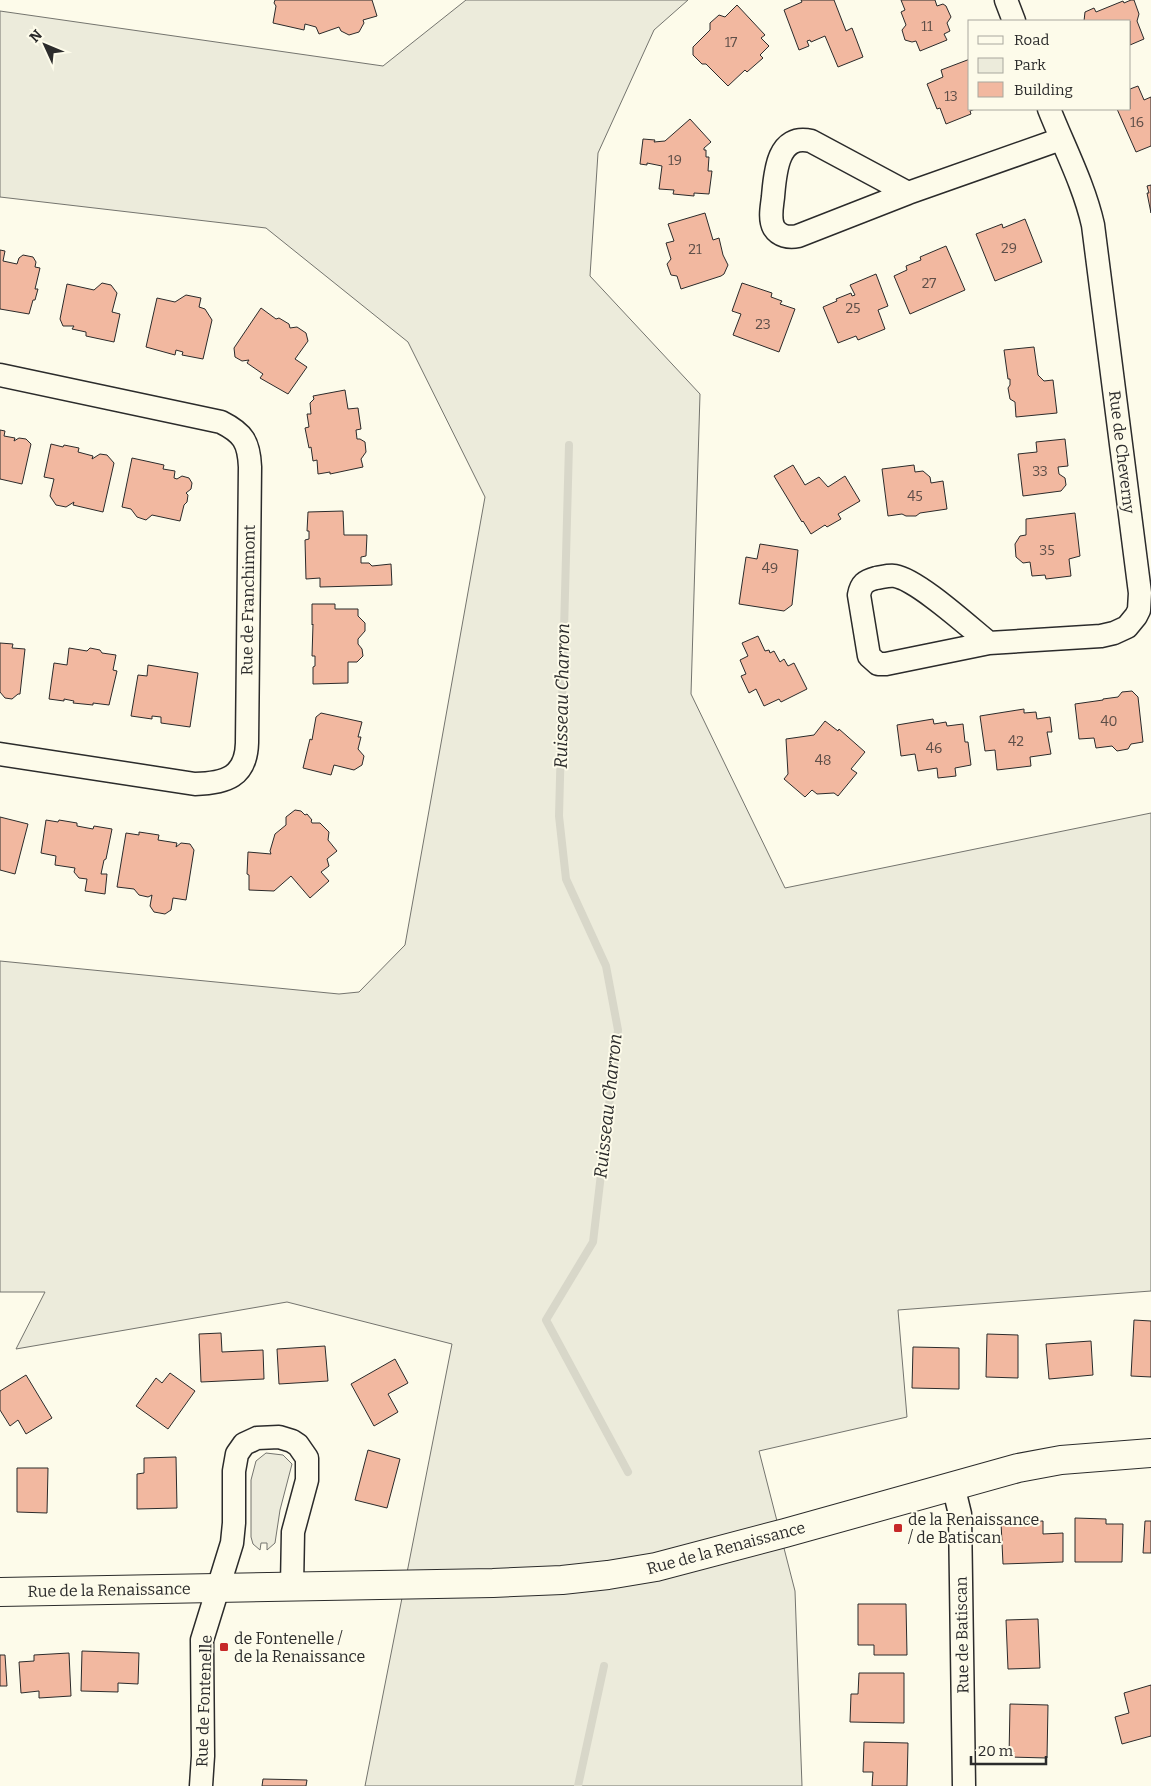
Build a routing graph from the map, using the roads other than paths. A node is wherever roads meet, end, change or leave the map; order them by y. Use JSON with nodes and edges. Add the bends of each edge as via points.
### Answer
{"nodes":[{"id":1,"x":1006,"y":0,"type":"edge"},
{"id":2,"x":1014,"y":20,"type":"edge"},
{"id":3,"x":1049,"y":110,"type":"edge"},
{"id":4,"x":1061,"y":140,"type":"junction"},
{"id":5,"x":908,"y":193,"type":"junction"},
{"id":6,"x":0,"y":376,"type":"edge"},
{"id":7,"x":989,"y":643,"type":"junction"},
{"id":8,"x":0,"y":754,"type":"edge"},
{"id":9,"x":1151,"y":1453,"type":"edge"},
{"id":10,"x":953,"y":1485,"type":"junction"},
{"id":11,"x":292,"y":1586,"type":"junction"},
{"id":12,"x":218,"y":1588,"type":"junction"},
{"id":13,"x":0,"y":1592,"type":"edge"},
{"id":14,"x":201,"y":1786,"type":"edge"},
{"id":15,"x":964,"y":1786,"type":"edge"}],
"edges":[{"from":1,"to":2,"type":"street"},
{"from":3,"to":4,"type":"street","name":"Rue de Cheverny"},
{"from":4,"to":5,"type":"street"},
{"from":4,"to":7,"type":"street","name":"Rue de Cheverny","via":[[1082,187],[1093,225],[1140,593],[1139,610],[1127,627],[1108,635]]},
{"from":5,"to":5,"type":"street","via":[[811,141],[798,140],[784,149],[776,164],[771,220],[775,230],[791,238]]},
{"from":6,"to":8,"type":"street","name":"Rue de Franchimont","via":[[221,422],[240,434],[250,452],[247,743],[243,767],[224,780],[195,784]]},
{"from":7,"to":7,"type":"street","name":"Rue de Cheverny","via":[[904,579],[890,576],[867,580],[860,588],[869,656],[878,664]]},
{"from":9,"to":10,"type":"street","name":"Rue de la Renaissance","via":[[1040,1464]]},
{"from":10,"to":11,"type":"street","name":"Rue de la Renaissance","via":[[728,1549],[616,1574],[493,1583]]},
{"from":10,"to":15,"type":"street","name":"Rue de Batiscan","via":[[960,1514]]},
{"from":11,"to":12,"type":"street","name":"Rue de la Renaissance"},
{"from":11,"to":12,"type":"street","via":[[293,1532],[307,1480],[307,1458],[292,1441],[268,1436],[250,1440],[237,1454],[232,1543]]},
{"from":12,"to":13,"type":"street","name":"Rue de la Renaissance"},
{"from":12,"to":14,"type":"street","name":"Rue de Fontenelle","via":[[202,1640]]}]}
